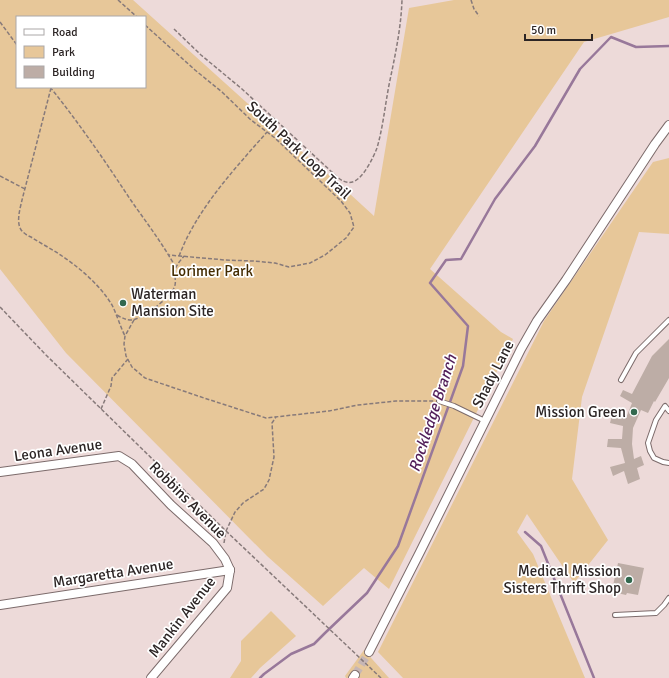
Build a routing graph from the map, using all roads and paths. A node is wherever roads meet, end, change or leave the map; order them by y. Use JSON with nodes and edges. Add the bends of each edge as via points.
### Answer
{"nodes":[{"id":1,"x":118,"y":0,"type":"edge"},
{"id":2,"x":402,"y":0,"type":"edge"},
{"id":3,"x":471,"y":0,"type":"edge"},
{"id":4,"x":136,"y":16,"type":"edge"},
{"id":5,"x":479,"y":16,"type":"dead end"},
{"id":6,"x":0,"y":22,"type":"edge"},
{"id":7,"x":146,"y":25,"type":"edge"},
{"id":8,"x":174,"y":29,"type":"dead end"},
{"id":9,"x":16,"y":44,"type":"edge"},
{"id":10,"x":50,"y":88,"type":"edge"},
{"id":11,"x":669,"y":125,"type":"edge"},
{"id":12,"x":267,"y":132,"type":"junction"},
{"id":13,"x":0,"y":176,"type":"edge"},
{"id":14,"x":25,"y":189,"type":"junction"},
{"id":15,"x":169,"y":255,"type":"junction"},
{"id":16,"x":179,"y":256,"type":"junction"},
{"id":17,"x":184,"y":256,"type":"junction"},
{"id":18,"x":176,"y":268,"type":"junction"},
{"id":19,"x":0,"y":307,"type":"edge"},
{"id":20,"x":117,"y":315,"type":"junction"},
{"id":21,"x":134,"y":320,"type":"junction"},
{"id":22,"x":669,"y":320,"type":"edge"},
{"id":23,"x":125,"y":336,"type":"junction"},
{"id":24,"x":128,"y":359,"type":"junction"},
{"id":25,"x":621,"y":380,"type":"dead end"},
{"id":26,"x":439,"y":401,"type":"joint"},
{"id":27,"x":667,"y":405,"type":"edge"},
{"id":28,"x":101,"y":409,"type":"junction"},
{"id":29,"x":669,"y":411,"type":"edge"},
{"id":30,"x":276,"y":417,"type":"junction"},
{"id":31,"x":485,"y":421,"type":"junction"},
{"id":32,"x":119,"y":456,"type":"joint"},
{"id":33,"x":669,"y":463,"type":"edge"},
{"id":34,"x":0,"y":472,"type":"edge"},
{"id":35,"x":226,"y":531,"type":"junction"},
{"id":36,"x":218,"y":550,"type":"junction"},
{"id":37,"x":230,"y":570,"type":"junction"},
{"id":38,"x":669,"y":598,"type":"edge"},
{"id":39,"x":0,"y":605,"type":"edge"},
{"id":40,"x":615,"y":615,"type":"dead end"},
{"id":41,"x":369,"y":652,"type":"tunnel mouth"},
{"id":42,"x":151,"y":678,"type":"edge"},
{"id":43,"x":381,"y":678,"type":"edge"}],
"edges":[{"from":1,"to":4,"type":"path"},
{"from":2,"to":8,"type":"path","via":[[396,52],[376,149],[365,171],[350,182],[345,182],[334,174]]},
{"from":3,"to":5,"type":"path"},
{"from":6,"to":9,"type":"path"},
{"from":7,"to":12,"type":"path","name":"South Park Loop Trail"},
{"from":10,"to":14,"type":"path"},
{"from":10,"to":15,"type":"path","via":[[76,121]]},
{"from":11,"to":31,"type":"street","name":"Shady Lane","via":[[537,322]]},
{"from":12,"to":16,"type":"path","via":[[208,203],[188,234]]},
{"from":12,"to":17,"type":"path","name":"South Park Loop Trail","via":[[340,201],[350,214],[354,227],[346,238],[325,255],[310,263],[289,267],[275,263]]},
{"from":13,"to":14,"type":"path"},
{"from":14,"to":20,"type":"path","via":[[18,222],[22,232],[59,254],[88,277],[106,297]]},
{"from":15,"to":16,"type":"path"},
{"from":15,"to":18,"type":"path"},
{"from":16,"to":17,"type":"path"},
{"from":17,"to":18,"type":"path"},
{"from":18,"to":21,"type":"path","via":[[176,282],[169,296]]},
{"from":19,"to":28,"type":"path"},
{"from":20,"to":21,"type":"path","via":[[126,320]]},
{"from":20,"to":23,"type":"path"},
{"from":21,"to":23,"type":"path"},
{"from":22,"to":25,"type":"lane","via":[[636,353]]},
{"from":23,"to":24,"type":"path","via":[[124,344]]},
{"from":24,"to":28,"type":"path","via":[[112,378]]},
{"from":24,"to":30,"type":"path","via":[[132,367],[145,378],[266,418]]},
{"from":26,"to":30,"type":"path","via":[[396,401]]},
{"from":26,"to":31,"type":"lane"},
{"from":27,"to":29,"type":"lane"},
{"from":27,"to":33,"type":"lane","via":[[656,420],[648,443],[654,458]]},
{"from":28,"to":35,"type":"path"},
{"from":30,"to":35,"type":"path","via":[[272,423],[274,457],[268,480],[264,489],[243,503],[235,512]]},
{"from":31,"to":41,"type":"street","name":"Shady Lane"},
{"from":32,"to":34,"type":"street","name":"Leona Avenue"},
{"from":32,"to":36,"type":"street","name":"Robbins Avenue","via":[[132,464]]},
{"from":35,"to":36,"type":"path","via":[[224,542]]},
{"from":35,"to":43,"type":"path"},
{"from":36,"to":37,"type":"street","name":"Robbins Avenue"},
{"from":37,"to":39,"type":"street","name":"Margaretta Avenue"},
{"from":37,"to":42,"type":"street","name":"Mankin Avenue","via":[[227,588]]},
{"from":38,"to":40,"type":"lane","via":[[656,613]]}]}
